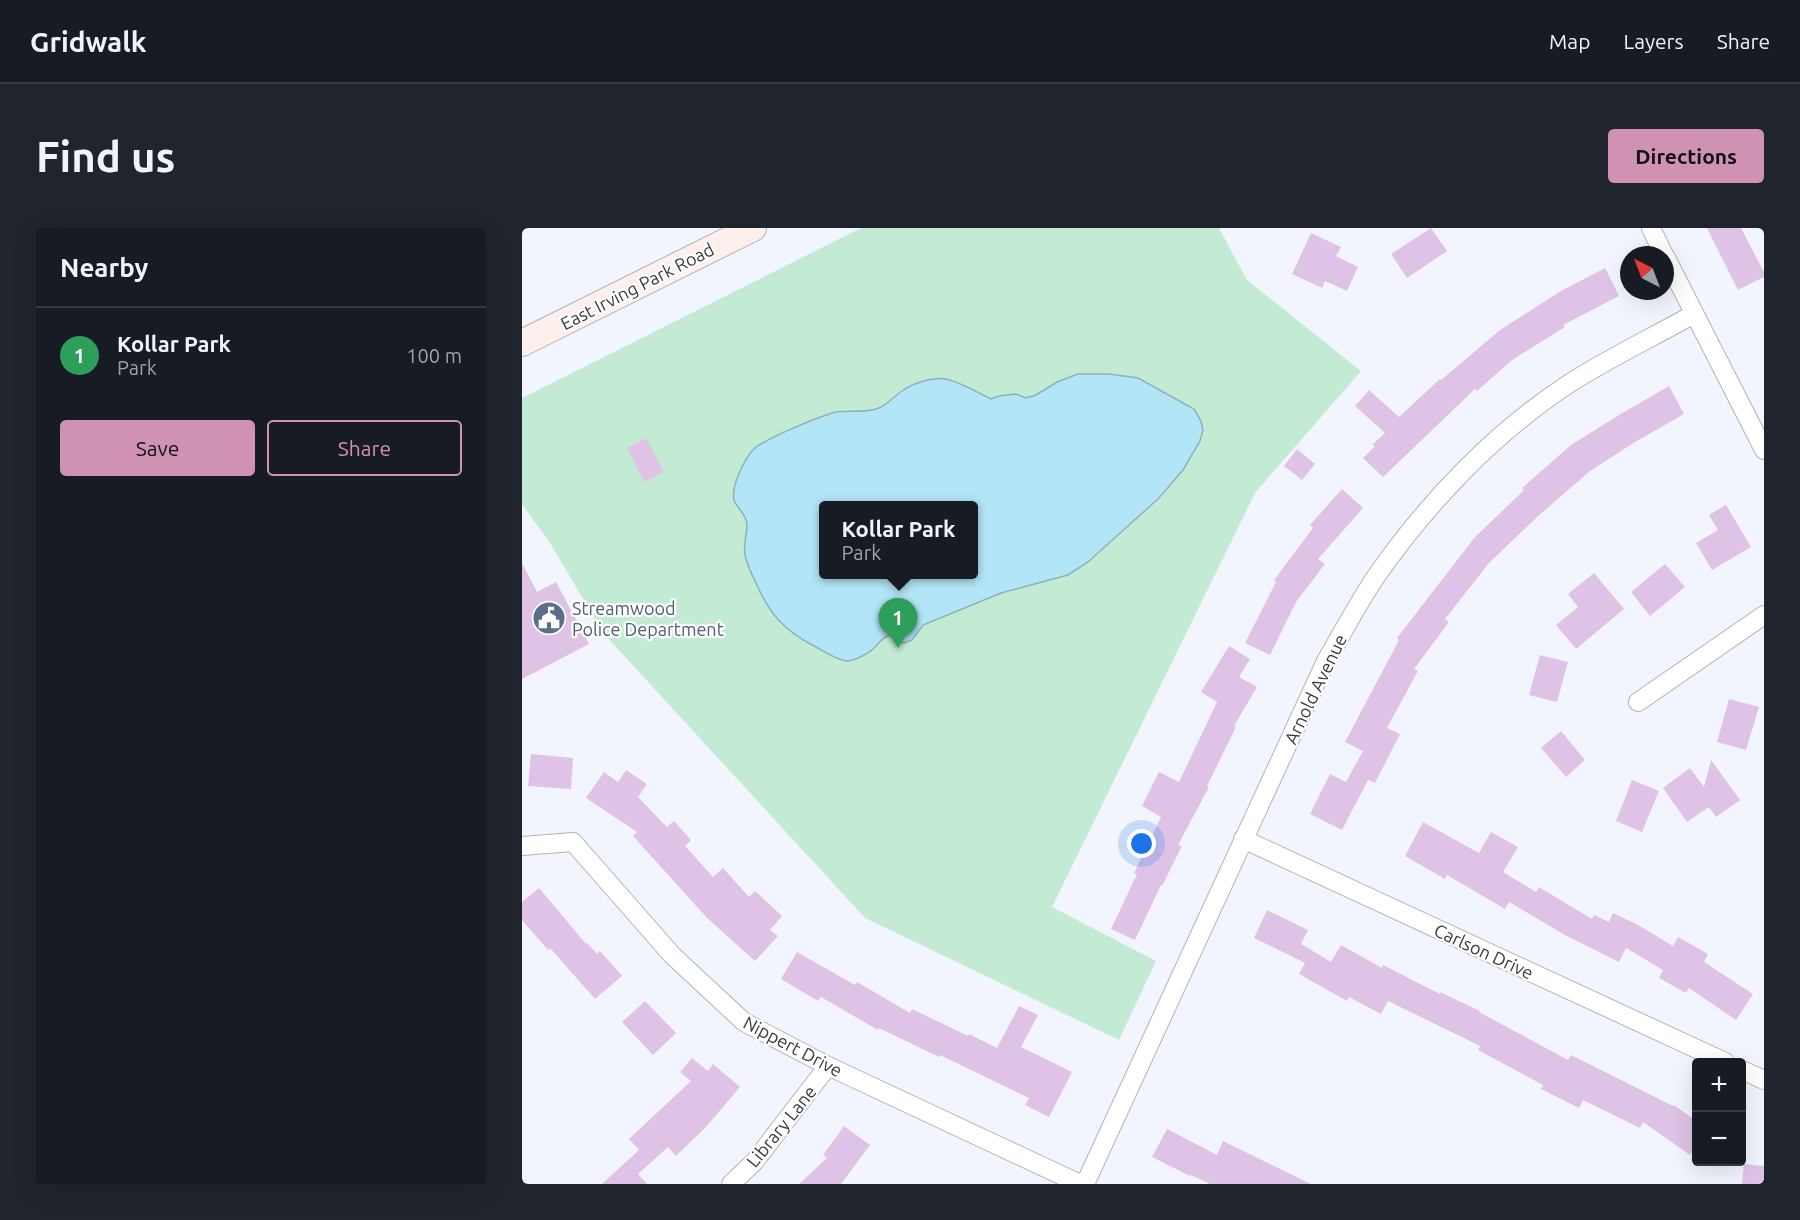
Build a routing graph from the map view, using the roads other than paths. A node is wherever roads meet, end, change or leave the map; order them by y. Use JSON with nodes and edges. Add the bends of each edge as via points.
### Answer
{"nodes":[{"id":1,"x":753,"y":228,"type":"edge"},
{"id":2,"x":1651,"y":228,"type":"edge"},
{"id":3,"x":1660,"y":246,"type":"edge"},
{"id":4,"x":1674,"y":274,"type":"edge"},
{"id":5,"x":1694,"y":314,"type":"junction"},
{"id":6,"x":522,"y":343,"type":"edge"},
{"id":7,"x":1764,"y":450,"type":"edge"},
{"id":8,"x":1764,"y":615,"type":"edge"},
{"id":9,"x":1638,"y":702,"type":"dead end"},
{"id":10,"x":1243,"y":839,"type":"junction"},
{"id":11,"x":522,"y":846,"type":"edge"},
{"id":12,"x":1716,"y":1058,"type":"edge"},
{"id":13,"x":828,"y":1066,"type":"junction"},
{"id":14,"x":1746,"y":1072,"type":"edge"},
{"id":15,"x":1764,"y":1080,"type":"edge"},
{"id":16,"x":731,"y":1184,"type":"edge"},
{"id":17,"x":1080,"y":1184,"type":"edge"},
{"id":18,"x":1085,"y":1184,"type":"edge"}],
"edges":[{"from":1,"to":6,"type":"main road","name":"East Irving Park Road"},
{"from":2,"to":3,"type":"street"},
{"from":4,"to":5,"type":"street"},
{"from":5,"to":7,"type":"street"},
{"from":5,"to":10,"type":"street","name":"Arnold Avenue","via":[[1571,382],[1538,405],[1462,472],[1408,534],[1377,575],[1326,661]]},
{"from":8,"to":9,"type":"street"},
{"from":10,"to":12,"type":"street","name":"Carlson Drive"},
{"from":10,"to":18,"type":"street","name":"Arnold Avenue"},
{"from":11,"to":13,"type":"street","name":"Nippert Drive","via":[[573,842],[672,955],[744,1022]]},
{"from":13,"to":16,"type":"street","name":"Library Lane","via":[[755,1161]]},
{"from":13,"to":17,"type":"street","name":"Nippert Drive"},
{"from":14,"to":15,"type":"street"}]}
